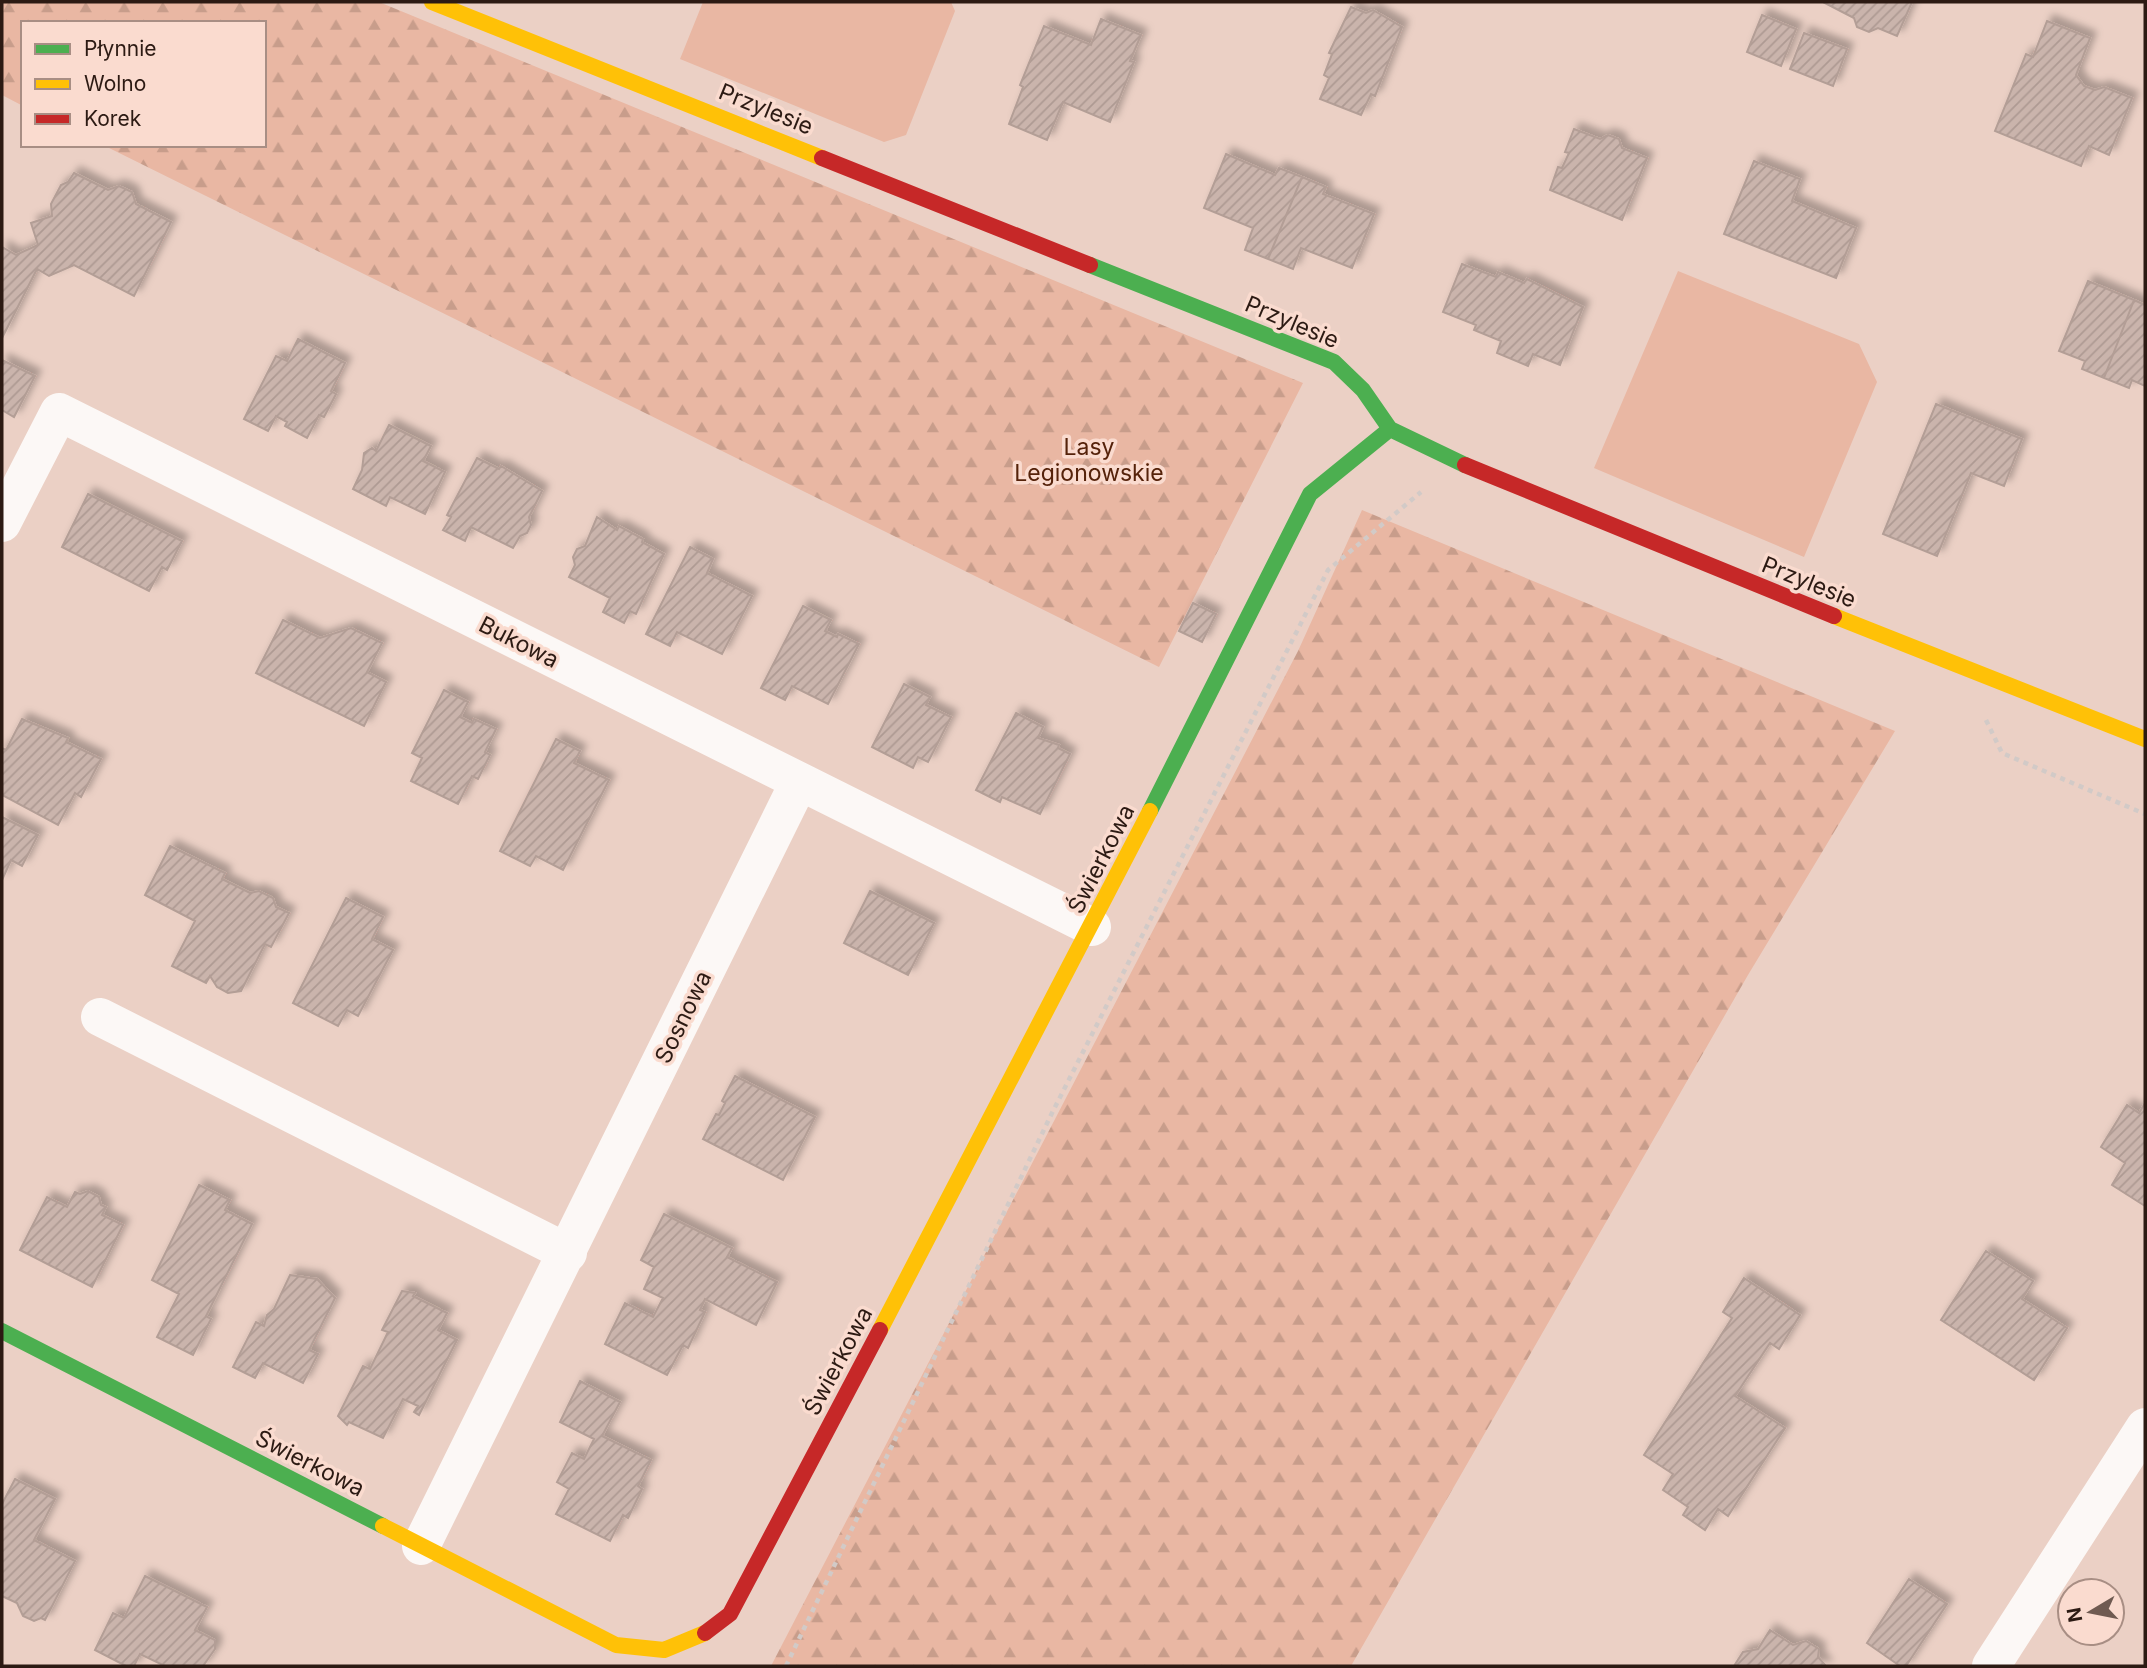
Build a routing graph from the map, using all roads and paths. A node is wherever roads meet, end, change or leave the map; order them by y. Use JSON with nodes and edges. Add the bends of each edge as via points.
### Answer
{"nodes":[{"id":1,"x":432,"y":2,"type":"edge"},
{"id":2,"x":1390,"y":429,"type":"junction"},
{"id":3,"x":1457,"y":463,"type":"junction"},
{"id":4,"x":2,"y":523,"type":"edge"},
{"id":5,"x":2145,"y":739,"type":"edge"},
{"id":6,"x":799,"y":782,"type":"junction"},
{"id":7,"x":1092,"y":927,"type":"junction"},
{"id":8,"x":100,"y":1017,"type":"dead end"},
{"id":9,"x":568,"y":1253,"type":"junction"},
{"id":10,"x":2,"y":1331,"type":"edge"},
{"id":11,"x":2145,"y":1427,"type":"edge"},
{"id":12,"x":421,"y":1546,"type":"junction"},
{"id":13,"x":635,"y":1659,"type":"edge"},
{"id":14,"x":786,"y":1666,"type":"edge"},
{"id":15,"x":1991,"y":1666,"type":"edge"}],
"edges":[{"from":1,"to":2,"type":"street","name":"Przylesie","via":[[1334,362],[1363,390]]},
{"from":2,"to":3,"type":"street","name":"Przylesie"},
{"from":2,"to":7,"type":"street","name":"Świerkowa","via":[[1310,494]]},
{"from":3,"to":5,"type":"street","name":"Przylesie"},
{"from":3,"to":14,"type":"path","via":[[1328,570],[1052,1113]]},
{"from":4,"to":6,"type":"street","name":"Bukowa","via":[[58,412]]},
{"from":6,"to":7,"type":"street","name":"Bukowa"},
{"from":6,"to":9,"type":"street","name":"Sosnowa"},
{"from":7,"to":13,"type":"street","name":"Świerkowa","via":[[730,1614],[691,1643]]},
{"from":8,"to":9,"type":"street"},
{"from":9,"to":12,"type":"street","name":"Sosnowa"},
{"from":10,"to":12,"type":"street","name":"Świerkowa"},
{"from":11,"to":15,"type":"street"},
{"from":12,"to":13,"type":"street","name":"Świerkowa","via":[[616,1645]]}]}
